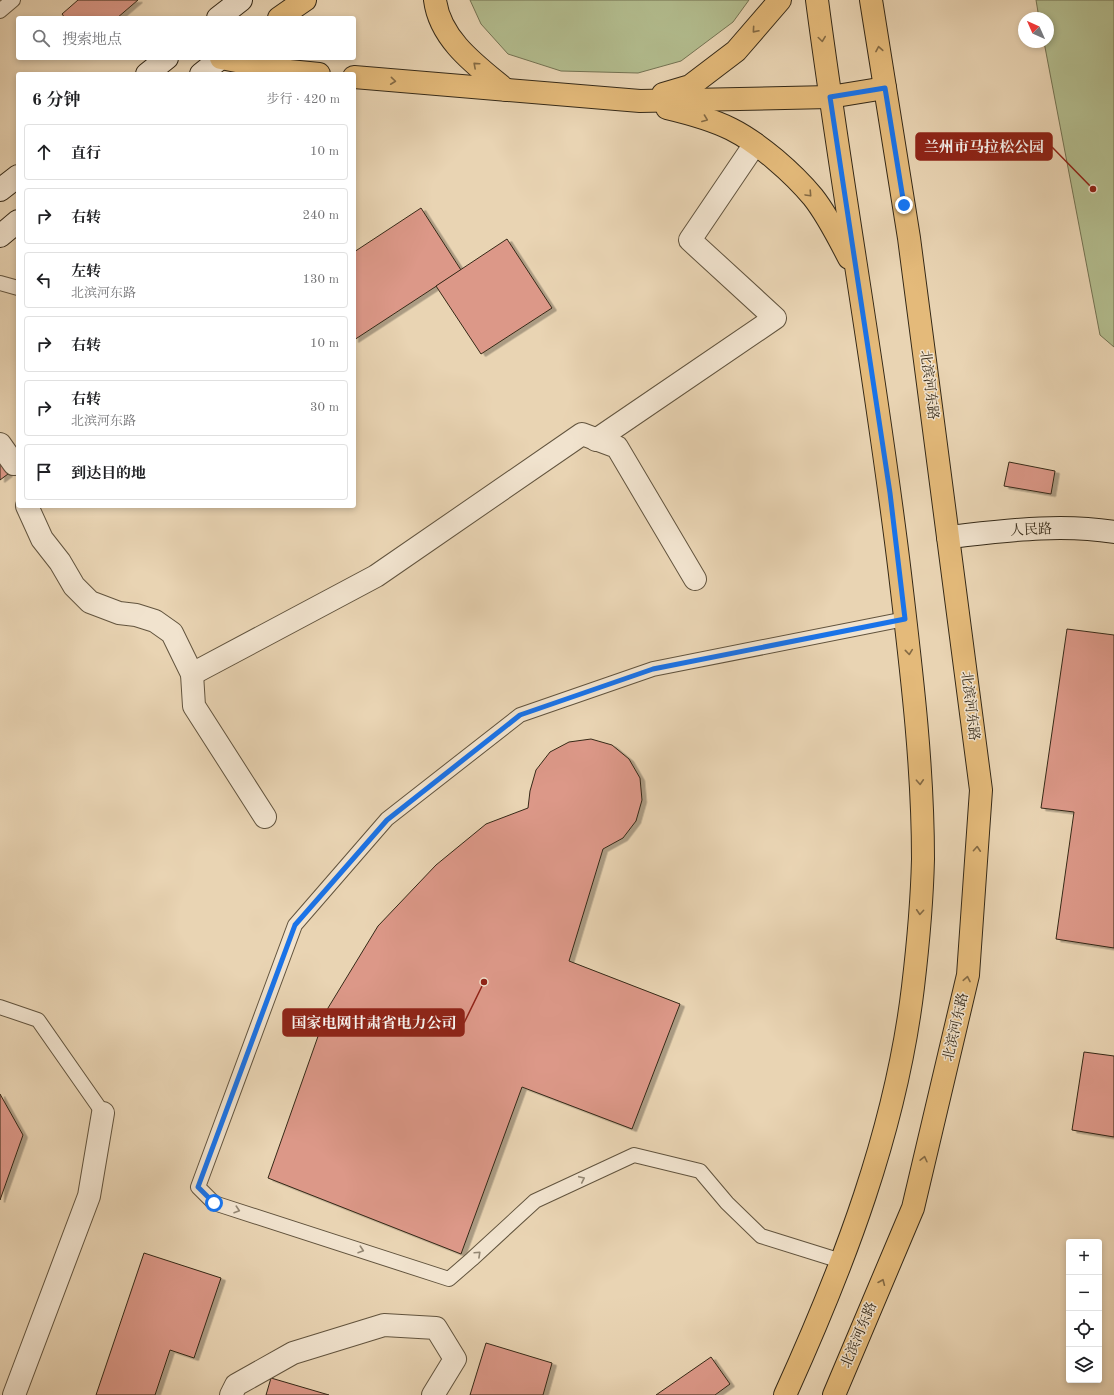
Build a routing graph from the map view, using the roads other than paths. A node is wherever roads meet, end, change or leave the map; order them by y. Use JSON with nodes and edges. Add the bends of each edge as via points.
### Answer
{"nodes":[{"id":1,"x":13,"y":0,"type":"edge"},
{"id":2,"x":241,"y":0,"type":"edge"},
{"id":3,"x":305,"y":0,"type":"edge"},
{"id":4,"x":435,"y":0,"type":"edge"},
{"id":5,"x":780,"y":0,"type":"edge"},
{"id":6,"x":817,"y":0,"type":"edge"},
{"id":7,"x":871,"y":0,"type":"edge"},
{"id":8,"x":0,"y":11,"type":"edge"},
{"id":9,"x":221,"y":16,"type":"edge"},
{"id":10,"x":282,"y":16,"type":"edge"},
{"id":11,"x":164,"y":60,"type":"edge"},
{"id":12,"x":218,"y":60,"type":"edge"},
{"id":13,"x":221,"y":60,"type":"edge"},
{"id":14,"x":231,"y":60,"type":"edge"},
{"id":15,"x":150,"y":72,"type":"edge"},
{"id":16,"x":204,"y":72,"type":"edge"},
{"id":17,"x":220,"y":72,"type":"edge"},
{"id":18,"x":299,"y":72,"type":"edge"},
{"id":19,"x":356,"y":77,"type":"edge"},
{"id":20,"x":885,"y":88,"type":"junction"},
{"id":21,"x":506,"y":90,"type":"junction"},
{"id":22,"x":830,"y":97,"type":"junction"},
{"id":23,"x":640,"y":101,"type":"junction"},
{"id":24,"x":755,"y":144,"type":"junction"},
{"id":25,"x":16,"y":178,"type":"edge"},
{"id":26,"x":0,"y":190,"type":"edge"},
{"id":27,"x":16,"y":223,"type":"edge"},
{"id":28,"x":0,"y":236,"type":"edge"},
{"id":29,"x":856,"y":272,"type":"junction"},
{"id":30,"x":0,"y":284,"type":"edge"},
{"id":31,"x":16,"y":288,"type":"edge"},
{"id":32,"x":596,"y":440,"type":"junction"},
{"id":33,"x":0,"y":444,"type":"edge"},
{"id":34,"x":16,"y":467,"type":"edge"},
{"id":35,"x":28,"y":508,"type":"edge"},
{"id":36,"x":1114,"y":532,"type":"edge"},
{"id":37,"x":948,"y":537,"type":"junction"},
{"id":38,"x":695,"y":579,"type":"dead end"},
{"id":39,"x":905,"y":619,"type":"junction"},
{"id":40,"x":192,"y":674,"type":"junction"},
{"id":41,"x":265,"y":817,"type":"dead end"},
{"id":42,"x":0,"y":1007,"type":"edge"},
{"id":43,"x":103,"y":1113,"type":"joint"},
{"id":44,"x":841,"y":1261,"type":"junction"},
{"id":45,"x":0,"y":1392,"type":"edge"},
{"id":46,"x":8,"y":1395,"type":"edge"},
{"id":47,"x":14,"y":1395,"type":"edge"},
{"id":48,"x":230,"y":1395,"type":"edge"},
{"id":49,"x":433,"y":1395,"type":"edge"},
{"id":50,"x":785,"y":1395,"type":"edge"},
{"id":51,"x":834,"y":1395,"type":"edge"}],
"edges":[{"from":1,"to":8,"type":"lane"},
{"from":2,"to":9,"type":"street"},
{"from":3,"to":10,"type":"main road"},
{"from":21,"to":4,"type":"main road","one_way":true,"via":[[475,65],[458,47],[445,28]]},
{"from":5,"to":23,"type":"main road","one_way":true,"via":[[736,51],[690,86]]},
{"from":6,"to":22,"type":"main road","one_way":true},
{"from":20,"to":7,"type":"main road","name":"北滨河东路","one_way":true},
{"from":11,"to":15,"type":"street"},
{"from":12,"to":16,"type":"street"},
{"from":13,"to":17,"type":"lane"},
{"from":14,"to":18,"type":"main road"},
{"from":19,"to":21,"type":"main road","one_way":true},
{"from":20,"to":22,"type":"main road"},
{"from":20,"to":37,"type":"main road","name":"北滨河东路","via":[[910,238]]},
{"from":21,"to":23,"type":"main road"},
{"from":22,"to":23,"type":"main road"},
{"from":22,"to":29,"type":"main road"},
{"from":23,"to":24,"type":"main road","one_way":true,"via":[[692,114],[731,129]]},
{"from":24,"to":29,"type":"main road","one_way":true,"via":[[768,153],[812,197],[830,223]]},
{"from":24,"to":32,"type":"street","via":[[690,240],[775,318]]},
{"from":25,"to":26,"type":"street"},
{"from":27,"to":28,"type":"street"},
{"from":29,"to":39,"type":"main road","via":[[890,493]]},
{"from":30,"to":31,"type":"lane"},
{"from":32,"to":38,"type":"street","via":[[617,447]]},
{"from":32,"to":40,"type":"street","via":[[582,434],[376,576]]},
{"from":33,"to":34,"type":"street"},
{"from":35,"to":40,"type":"street","via":[[42,539],[74,586],[90,602],[119,613],[155,621],[172,633]]},
{"from":36,"to":37,"type":"street","name":"人民路","via":[[1091,528],[1036,528]]},
{"from":51,"to":37,"type":"main road","name":"北滨河东路","one_way":true,"via":[[913,1208],[968,975],[981,790]]},
{"from":39,"to":44,"type":"main road","one_way":true,"via":[[916,714],[922,859],[913,990],[894,1094],[876,1164]]},
{"from":39,"to":44,"type":"lane","one_way":true,"via":[[653,669],[520,715],[387,820],[295,925],[198,1187],[214,1203],[449,1278],[535,1200],[634,1155],[700,1171],[727,1204],[761,1236]]},
{"from":40,"to":41,"type":"street","via":[[194,706]]},
{"from":42,"to":43,"type":"lane","via":[[38,1020]]},
{"from":43,"to":47,"type":"street","via":[[90,1196]]},
{"from":44,"to":50,"type":"main road"},
{"from":45,"to":46,"type":"lane"},
{"from":48,"to":49,"type":"street","via":[[236,1385],[293,1353],[384,1325],[436,1328],[455,1359]]}]}
